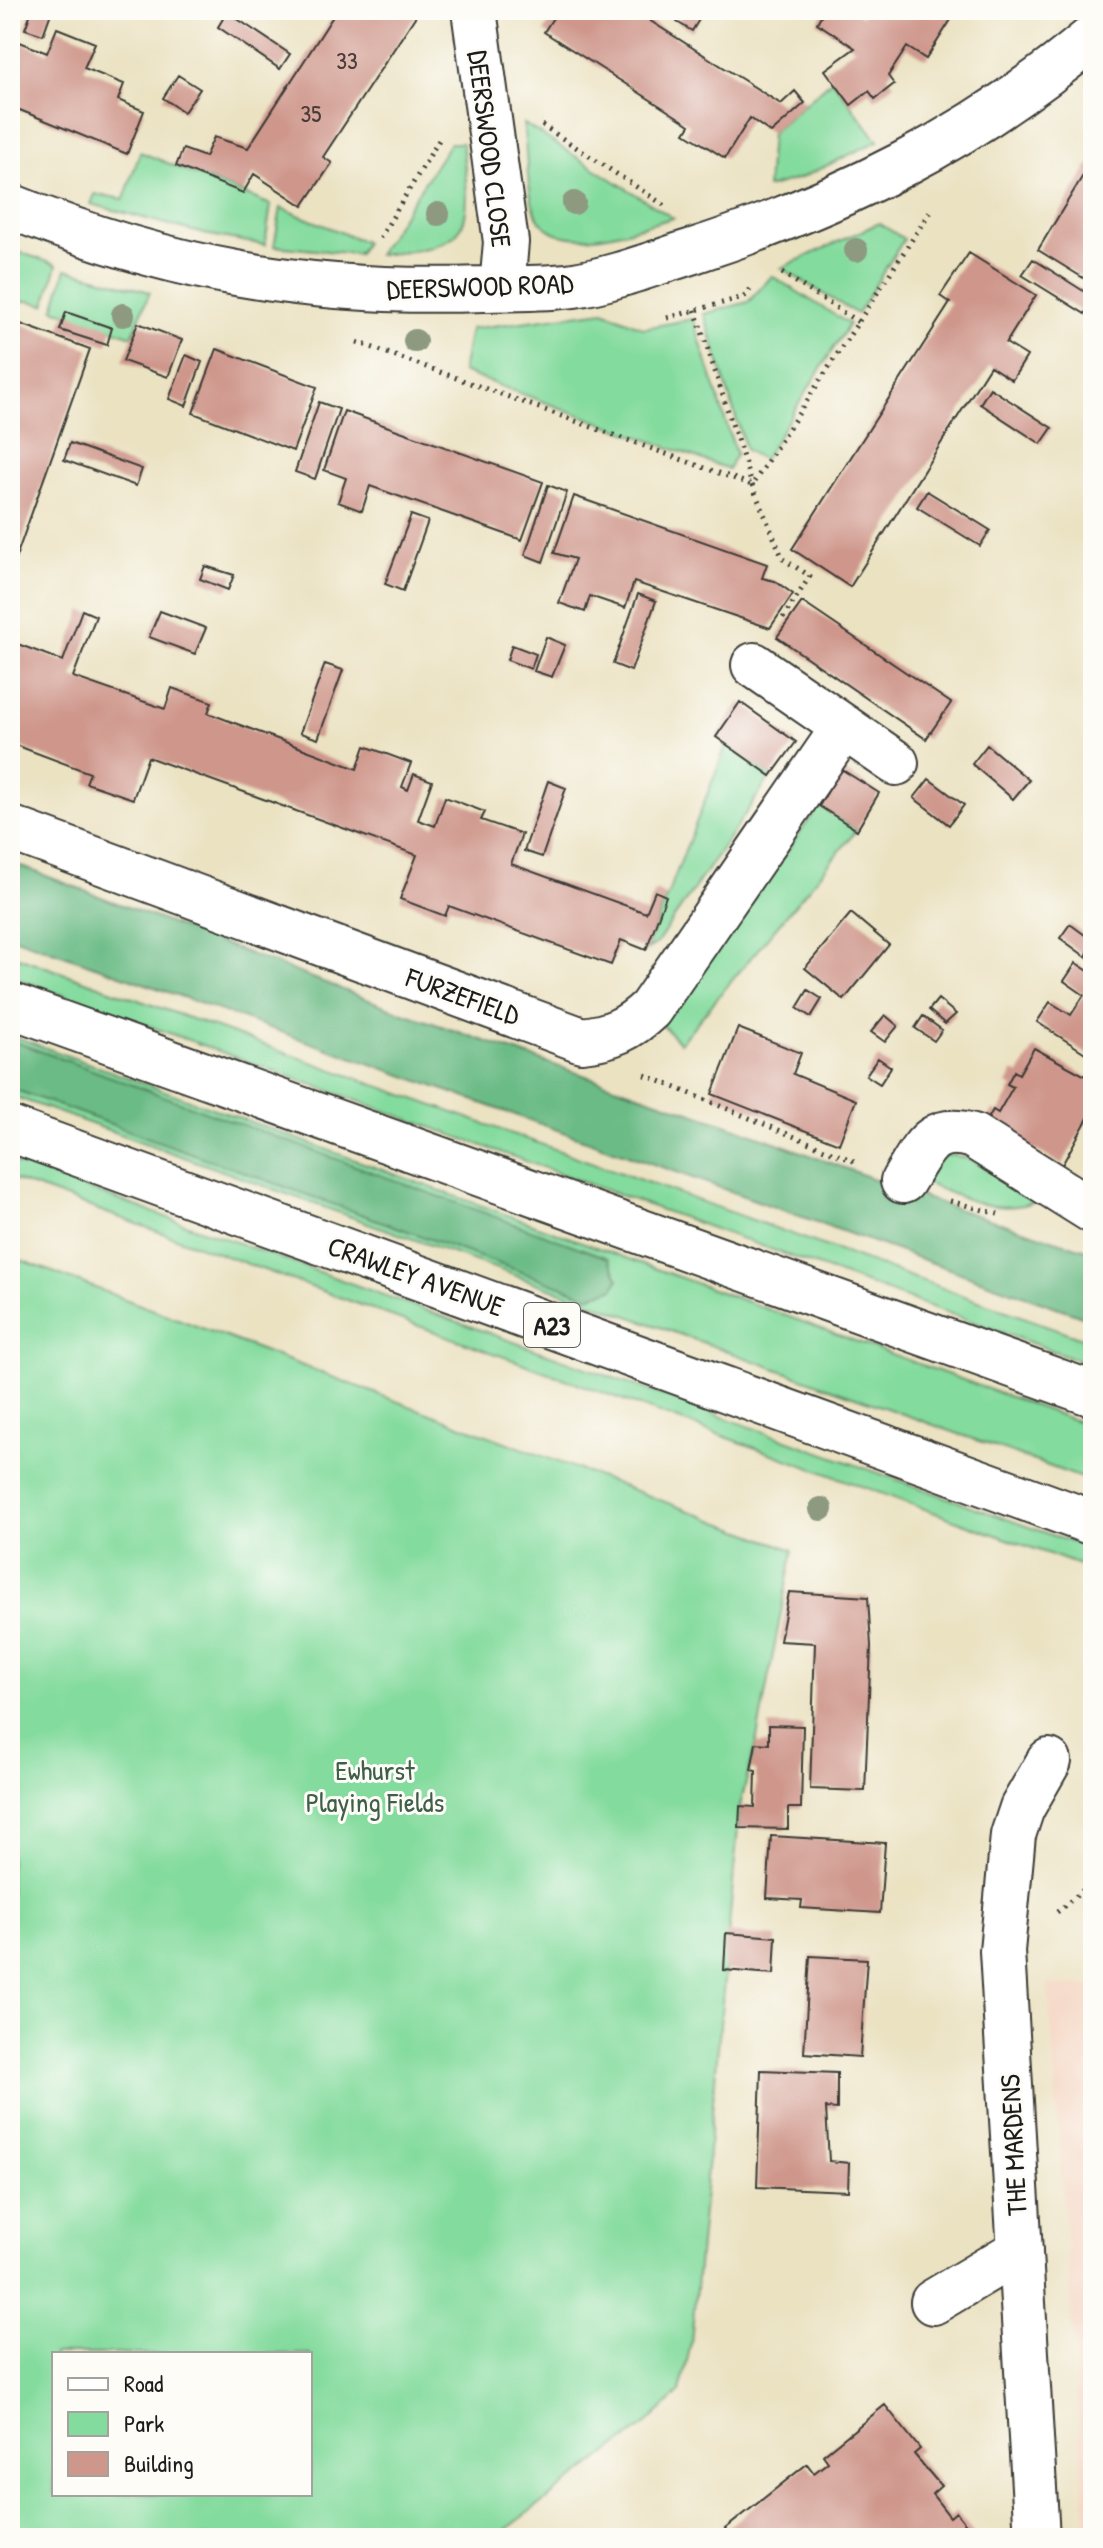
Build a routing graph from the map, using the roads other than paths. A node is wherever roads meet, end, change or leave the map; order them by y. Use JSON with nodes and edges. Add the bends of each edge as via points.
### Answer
{"nodes":[{"id":1,"x":474,"y":10,"type":"edge"},
{"id":2,"x":1093,"y":37,"type":"edge"},
{"id":3,"x":10,"y":206,"type":"edge"},
{"id":4,"x":502,"y":288,"type":"junction"},
{"id":5,"x":754,"y":665,"type":"road end"},
{"id":6,"x":844,"y":727,"type":"junction"},
{"id":7,"x":896,"y":763,"type":"dead end"},
{"id":8,"x":10,"y":828,"type":"edge"},
{"id":9,"x":10,"y":1005,"type":"edge"},
{"id":10,"x":10,"y":1129,"type":"edge"},
{"id":11,"x":903,"y":1181,"type":"road end"},
{"id":12,"x":1093,"y":1211,"type":"edge"},
{"id":13,"x":1093,"y":1394,"type":"edge"},
{"id":14,"x":1093,"y":1523,"type":"edge"},
{"id":15,"x":1049,"y":1761,"type":"dead end"},
{"id":16,"x":1020,"y":2250,"type":"junction"},
{"id":17,"x":933,"y":2302,"type":"dead end"},
{"id":18,"x":1037,"y":2538,"type":"edge"}],
"edges":[{"from":1,"to":4,"type":"street","name":"DEERSWOOD CLOSE","via":[[506,242]]},
{"from":2,"to":4,"type":"street","name":"DEERSWOOD ROAD","via":[[1041,81],[969,129],[803,213],[574,285]]},
{"from":3,"to":4,"type":"street","name":"DEERSWOOD ROAD","via":[[124,247],[271,281],[349,290]]},
{"from":5,"to":6,"type":"street"},
{"from":6,"to":7,"type":"street"},
{"from":6,"to":8,"type":"street","name":"FURZEFIELD","via":[[668,985],[630,1028],[582,1040]]},
{"from":9,"to":13,"type":"street"},
{"from":10,"to":14,"type":"street","name":"CRAWLEY AVENUE","number":"A23"},
{"from":11,"to":12,"type":"street","via":[[930,1140],[957,1131]]},
{"from":15,"to":16,"type":"street","name":"THE MARDENS","via":[[1022,1808],[1007,1865],[1002,1951]]},
{"from":16,"to":17,"type":"street"},
{"from":16,"to":18,"type":"street","name":"THE MARDENS"}]}
